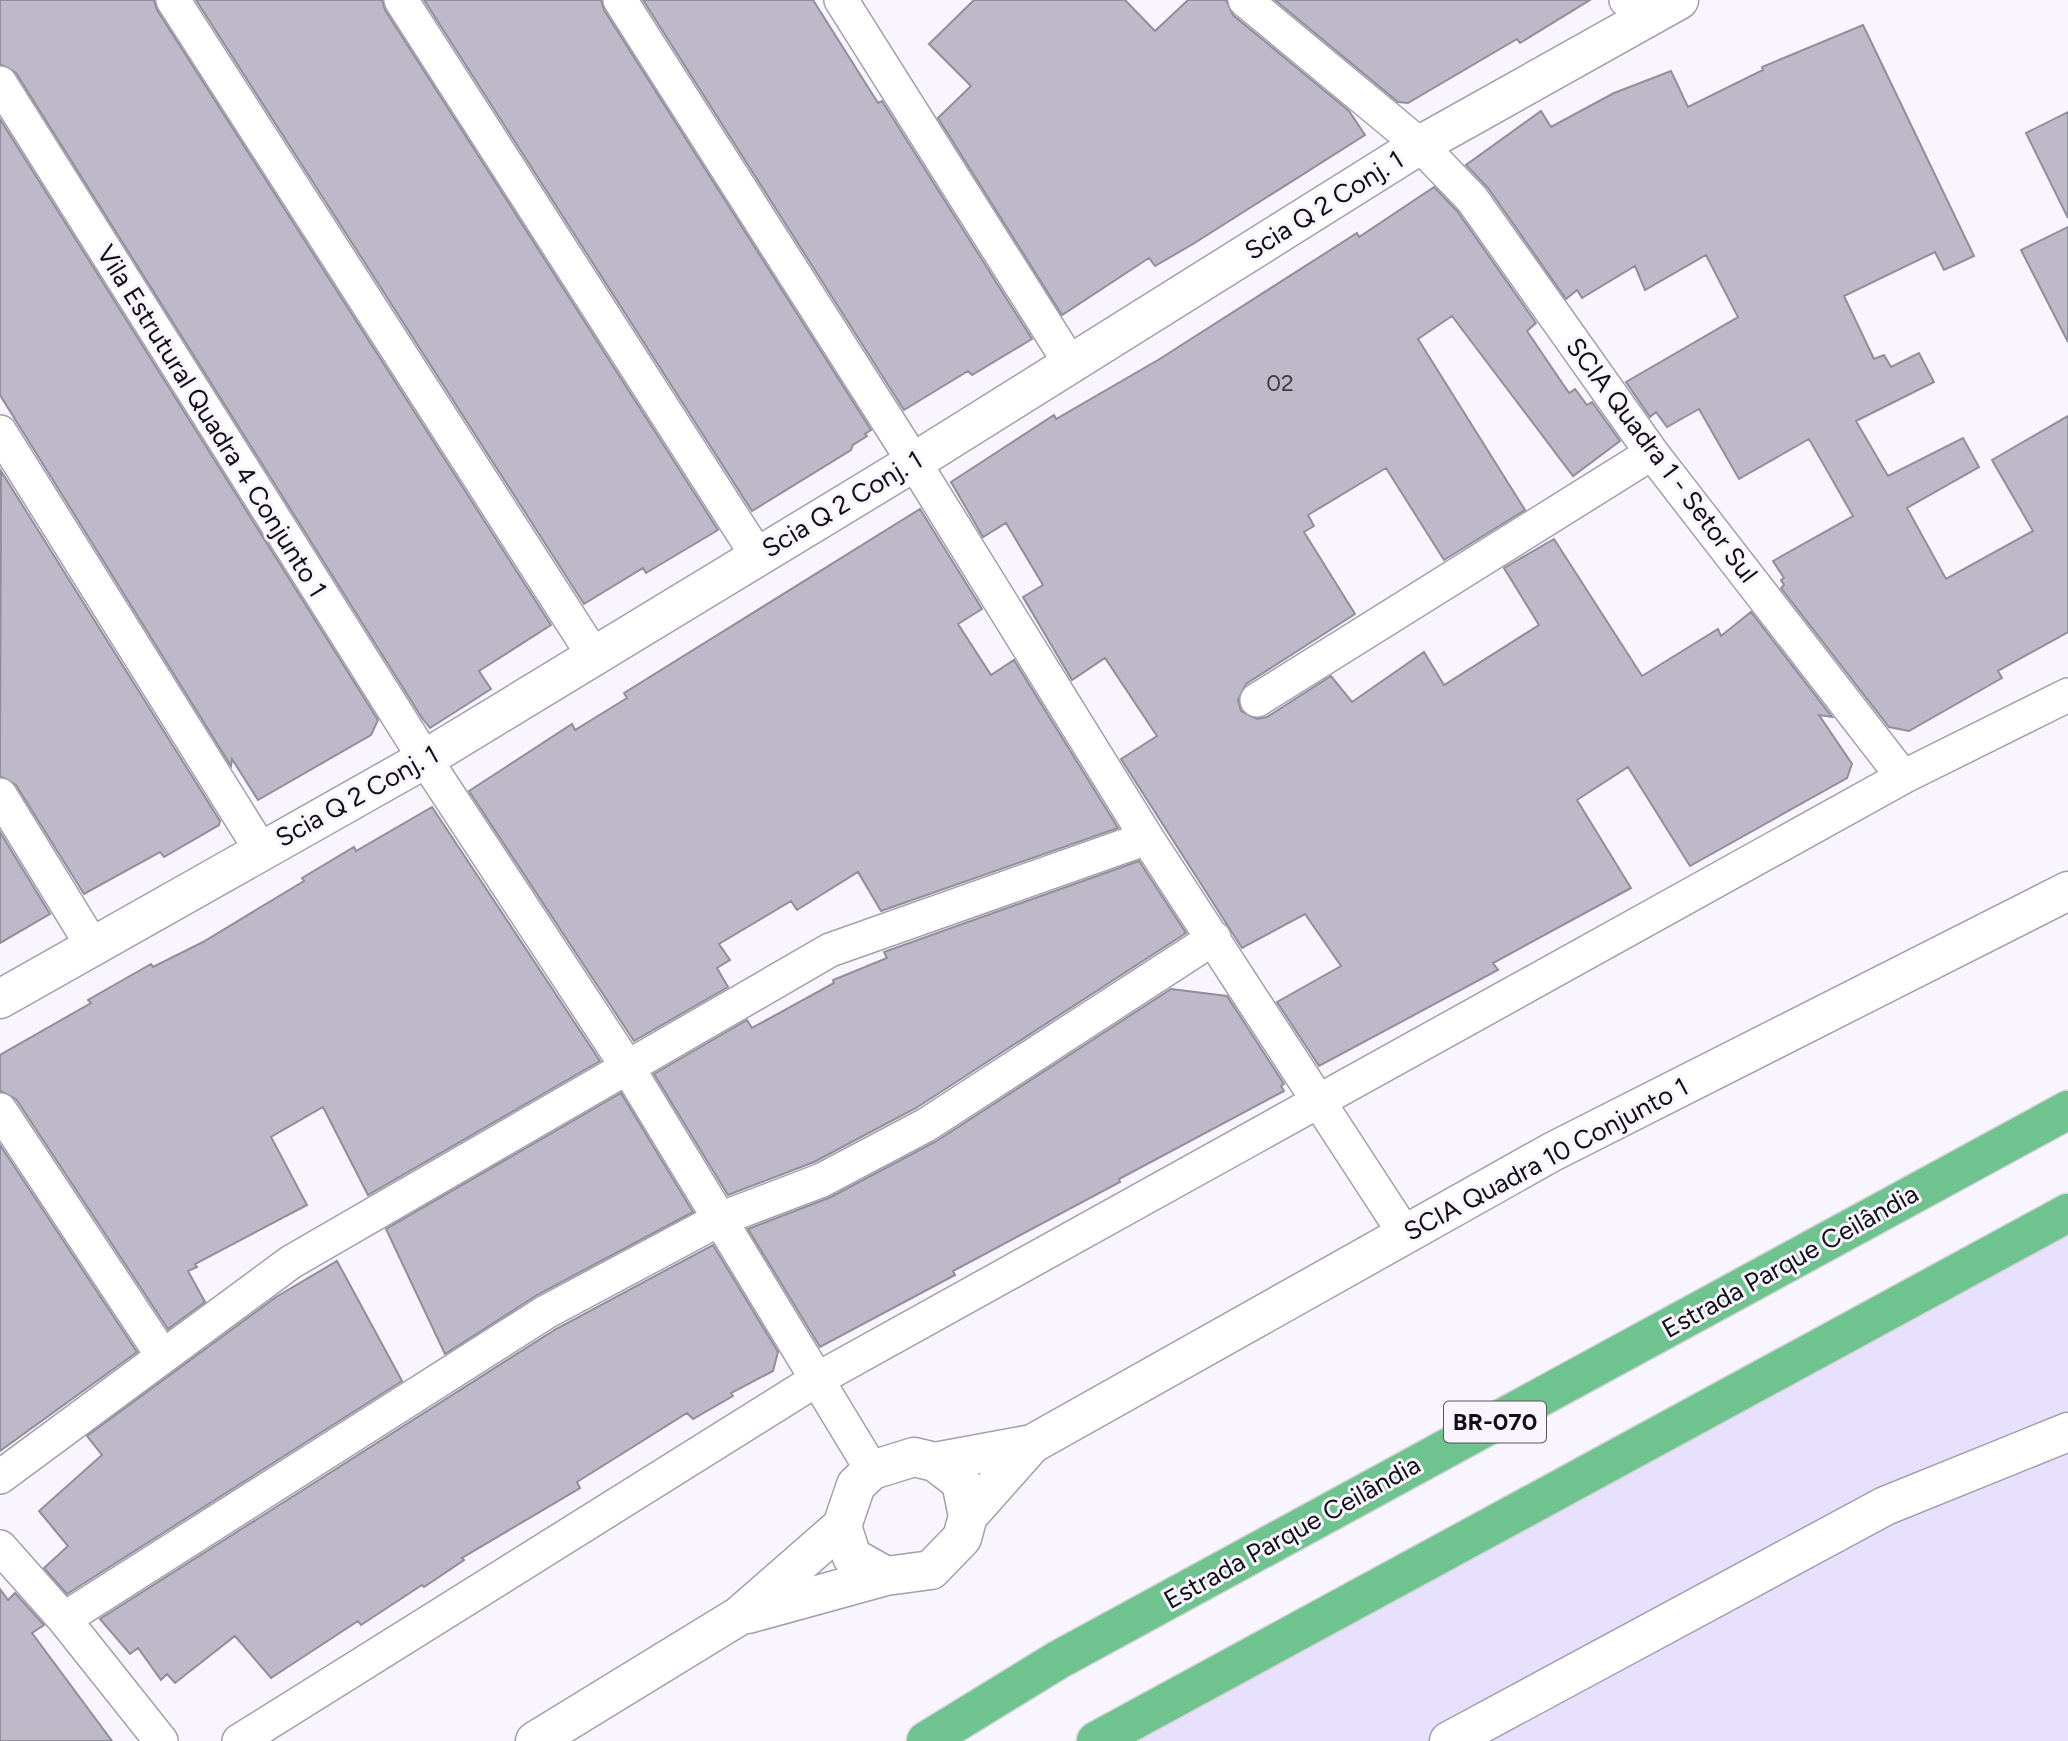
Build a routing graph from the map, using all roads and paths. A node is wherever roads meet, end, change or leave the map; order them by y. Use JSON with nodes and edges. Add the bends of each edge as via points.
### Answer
{"nodes":[{"id":1,"x":173,"y":0,"type":"edge"},
{"id":2,"x":401,"y":0,"type":"edge"},
{"id":3,"x":620,"y":0,"type":"edge"},
{"id":4,"x":841,"y":0,"type":"edge"},
{"id":5,"x":1245,"y":0,"type":"edge"},
{"id":6,"x":1679,"y":0,"type":"edge"},
{"id":7,"x":1636,"y":9,"type":"edge"},
{"id":8,"x":0,"y":83,"type":"edge"},
{"id":9,"x":1420,"y":145,"type":"junction"},
{"id":10,"x":1070,"y":363,"type":"junction"},
{"id":11,"x":0,"y":432,"type":"edge"},
{"id":12,"x":1652,"y":453,"type":"junction"},
{"id":13,"x":914,"y":462,"type":"junction"},
{"id":14,"x":757,"y":555,"type":"junction"},
{"id":15,"x":594,"y":656,"type":"junction"},
{"id":16,"x":2068,"y":695,"type":"edge"},
{"id":17,"x":1257,"y":700,"type":"dead end"},
{"id":18,"x":425,"y":759,"type":"junction"},
{"id":19,"x":1903,"y":777,"type":"junction"},
{"id":20,"x":0,"y":795,"type":"edge"},
{"id":21,"x":1147,"y":838,"type":"junction"},
{"id":22,"x":261,"y":850,"type":"junction"},
{"id":23,"x":2068,"y":891,"type":"edge"},
{"id":24,"x":1214,"y":938,"type":"junction"},
{"id":25,"x":92,"y":945,"type":"junction"},
{"id":26,"x":0,"y":999,"type":"edge"},
{"id":27,"x":628,"y":1068,"type":"junction"},
{"id":28,"x":1320,"y":1102,"type":"junction"},
{"id":29,"x":0,"y":1110,"type":"edge"},
{"id":30,"x":2068,"y":1110,"type":"edge"},
{"id":31,"x":2068,"y":1213,"type":"edge"},
{"id":32,"x":720,"y":1219,"type":"junction"},
{"id":33,"x":1405,"y":1234,"type":"junction"},
{"id":34,"x":162,"y":1355,"type":"junction"},
{"id":35,"x":816,"y":1380,"type":"junction"},
{"id":36,"x":2068,"y":1432,"type":"edge"},
{"id":37,"x":1032,"y":1444,"type":"junction"},
{"id":38,"x":935,"y":1462,"type":"junction"},
{"id":39,"x":872,"y":1470,"type":"junction"},
{"id":40,"x":0,"y":1477,"type":"edge"},
{"id":41,"x":968,"y":1516,"type":"junction"},
{"id":42,"x":842,"y":1526,"type":"junction"},
{"id":43,"x":0,"y":1547,"type":"edge"},
{"id":44,"x":886,"y":1576,"type":"junction"},
{"id":45,"x":740,"y":1616,"type":"junction"},
{"id":46,"x":64,"y":1619,"type":"junction"},
{"id":47,"x":161,"y":1741,"type":"edge"},
{"id":48,"x":239,"y":1741,"type":"edge"},
{"id":49,"x":535,"y":1741,"type":"edge"},
{"id":50,"x":926,"y":1741,"type":"edge"},
{"id":51,"x":1096,"y":1741,"type":"edge"},
{"id":52,"x":1449,"y":1741,"type":"edge"}],
"edges":[{"from":1,"to":15,"type":"street"},
{"from":2,"to":14,"type":"street"},
{"from":3,"to":13,"type":"street"},
{"from":4,"to":10,"type":"street"},
{"from":5,"to":9,"type":"street","name":"SCIA Quadra 1 - Setor Sul"},
{"from":6,"to":7,"type":"street","name":"Scia Q 2 Conj. 1"},
{"from":7,"to":9,"type":"street","name":"Scia Q 2 Conj. 1"},
{"from":8,"to":18,"type":"street","name":"Vila Estrutural Quadra 4 Conjunto 1"},
{"from":9,"to":10,"type":"street","name":"Scia Q 2 Conj. 1"},
{"from":9,"to":12,"type":"street","name":"SCIA Quadra 1 - Setor Sul","via":[[1472,199]]},
{"from":10,"to":13,"type":"street","name":"Scia Q 2 Conj. 1"},
{"from":11,"to":22,"type":"street"},
{"from":12,"to":17,"type":"street"},
{"from":12,"to":19,"type":"street","name":"SCIA Quadra 1 - Setor Sul"},
{"from":13,"to":14,"type":"street","name":"Scia Q 2 Conj. 1"},
{"from":13,"to":21,"type":"street"},
{"from":14,"to":15,"type":"street","name":"Scia Q 2 Conj. 1"},
{"from":15,"to":18,"type":"street","name":"Scia Q 2 Conj. 1"},
{"from":16,"to":19,"type":"street"},
{"from":18,"to":22,"type":"street","name":"Scia Q 2 Conj. 1"},
{"from":18,"to":27,"type":"street","name":"Vila Estrutural Quadra 4 Conjunto 1"},
{"from":19,"to":28,"type":"street"},
{"from":20,"to":25,"type":"street"},
{"from":21,"to":24,"type":"street"},
{"from":21,"to":27,"type":"street","via":[[830,950]]},
{"from":22,"to":25,"type":"street","name":"Scia Q 2 Conj. 1"},
{"from":23,"to":33,"type":"street","name":"SCIA Quadra 10 Conjunto 1","via":[[1552,1152]]},
{"from":24,"to":28,"type":"street"},
{"from":24,"to":32,"type":"street","via":[[926,1125],[822,1180]]},
{"from":25,"to":26,"type":"street","name":"Scia Q 2 Conj. 1"},
{"from":27,"to":32,"type":"street","name":"Vila Estrutural Quadra 4 Conjunto 1"},
{"from":27,"to":34,"type":"street","via":[[291,1262]]},
{"from":28,"to":33,"type":"street"},
{"from":28,"to":35,"type":"street"},
{"from":29,"to":34,"type":"street"},
{"from":30,"to":50,"type":"highway","name":"Estrada Parque Ceilândia","number":"BR-070","via":[[1058,1660]]},
{"from":31,"to":51,"type":"highway"},
{"from":32,"to":35,"type":"street","name":"Vila Estrutural Quadra 4 Conjunto 1"},
{"from":32,"to":46,"type":"street","via":[[547,1312]]},
{"from":33,"to":37,"type":"street","name":"SCIA Quadra 10 Conjunto 1"},
{"from":34,"to":40,"type":"street"},
{"from":35,"to":39,"type":"street","name":"Vila Estrutural Quadra 4 Conjunto 1"},
{"from":35,"to":48,"type":"street"},
{"from":36,"to":52,"type":"street","via":[[1885,1506]]},
{"from":37,"to":38,"type":"street","name":"SCIA Quadra 10 Conjunto 1"},
{"from":37,"to":41,"type":"street","name":"SCIA Quadra 10 Conjunto 1"},
{"from":38,"to":39,"type":"street","via":[[914,1457]]},
{"from":38,"to":41,"type":"street","via":[[961,1482]]},
{"from":39,"to":42,"type":"street","via":[[856,1485]]},
{"from":41,"to":44,"type":"street","via":[[962,1538],[930,1570]]},
{"from":42,"to":44,"type":"street","via":[[852,1557]]},
{"from":42,"to":45,"type":"street"},
{"from":43,"to":46,"type":"street"},
{"from":44,"to":45,"type":"street"},
{"from":45,"to":49,"type":"street"},
{"from":46,"to":47,"type":"street"}]}
